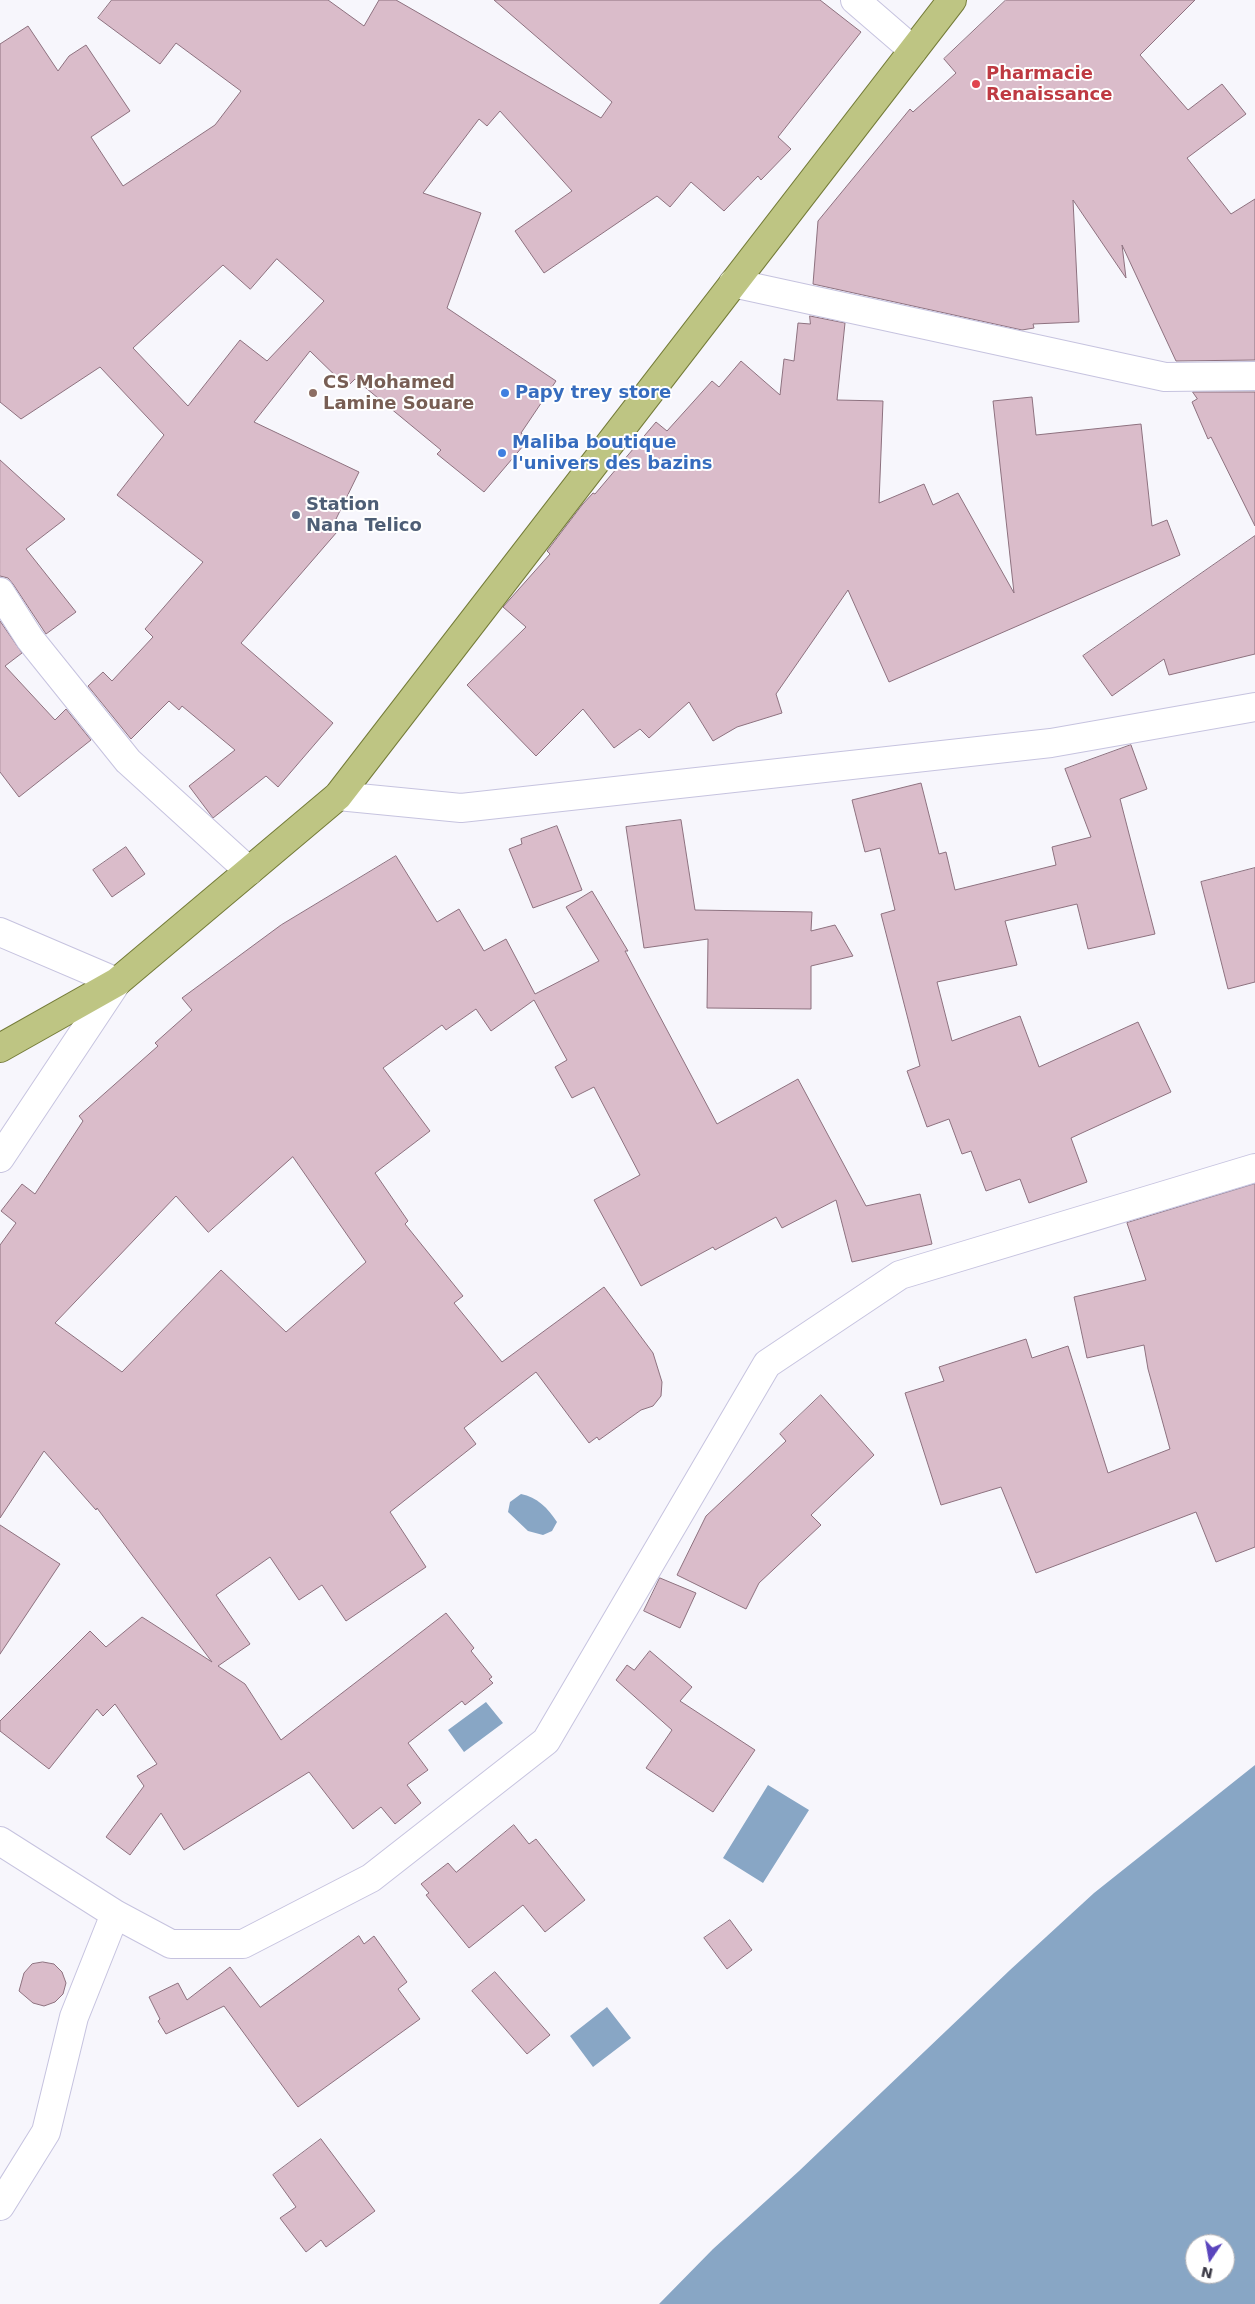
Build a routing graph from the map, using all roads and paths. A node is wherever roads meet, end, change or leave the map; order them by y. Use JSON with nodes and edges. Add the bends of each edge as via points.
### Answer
{"nodes":[{"id":1,"x":855,"y":0,"type":"edge"},
{"id":2,"x":952,"y":0,"type":"edge"},
{"id":3,"x":913,"y":50,"type":"junction"},
{"id":4,"x":733,"y":283,"type":"junction"},
{"id":5,"x":1255,"y":376,"type":"edge"},
{"id":6,"x":0,"y":592,"type":"edge"},
{"id":7,"x":1255,"y":707,"type":"edge"},
{"id":8,"x":338,"y":796,"type":"junction"},
{"id":9,"x":249,"y":871,"type":"junction"},
{"id":10,"x":0,"y":932,"type":"edge"},
{"id":11,"x":117,"y":982,"type":"junction"},
{"id":12,"x":0,"y":1048,"type":"edge"},
{"id":13,"x":0,"y":1158,"type":"edge"},
{"id":14,"x":1255,"y":1168,"type":"edge"},
{"id":15,"x":0,"y":1841,"type":"edge"},
{"id":16,"x":115,"y":1914,"type":"junction"},
{"id":17,"x":0,"y":2206,"type":"edge"}],
"edges":[{"from":1,"to":3,"type":"street"},
{"from":2,"to":3,"type":"main road"},
{"from":3,"to":4,"type":"main road"},
{"from":4,"to":5,"type":"street","via":[[1165,377]]},
{"from":4,"to":8,"type":"main road"},
{"from":6,"to":9,"type":"street","via":[[30,639],[128,761]]},
{"from":7,"to":8,"type":"street","via":[[1050,743],[461,808]]},
{"from":8,"to":9,"type":"main road"},
{"from":9,"to":11,"type":"main road"},
{"from":10,"to":11,"type":"street"},
{"from":11,"to":12,"type":"main road"},
{"from":11,"to":13,"type":"street"},
{"from":14,"to":16,"type":"street","via":[[900,1275],[767,1364],[546,1740],[371,1878],[243,1944],[171,1944]]},
{"from":15,"to":16,"type":"street"},
{"from":16,"to":17,"type":"street","via":[[74,2017],[46,2132]]}]}
